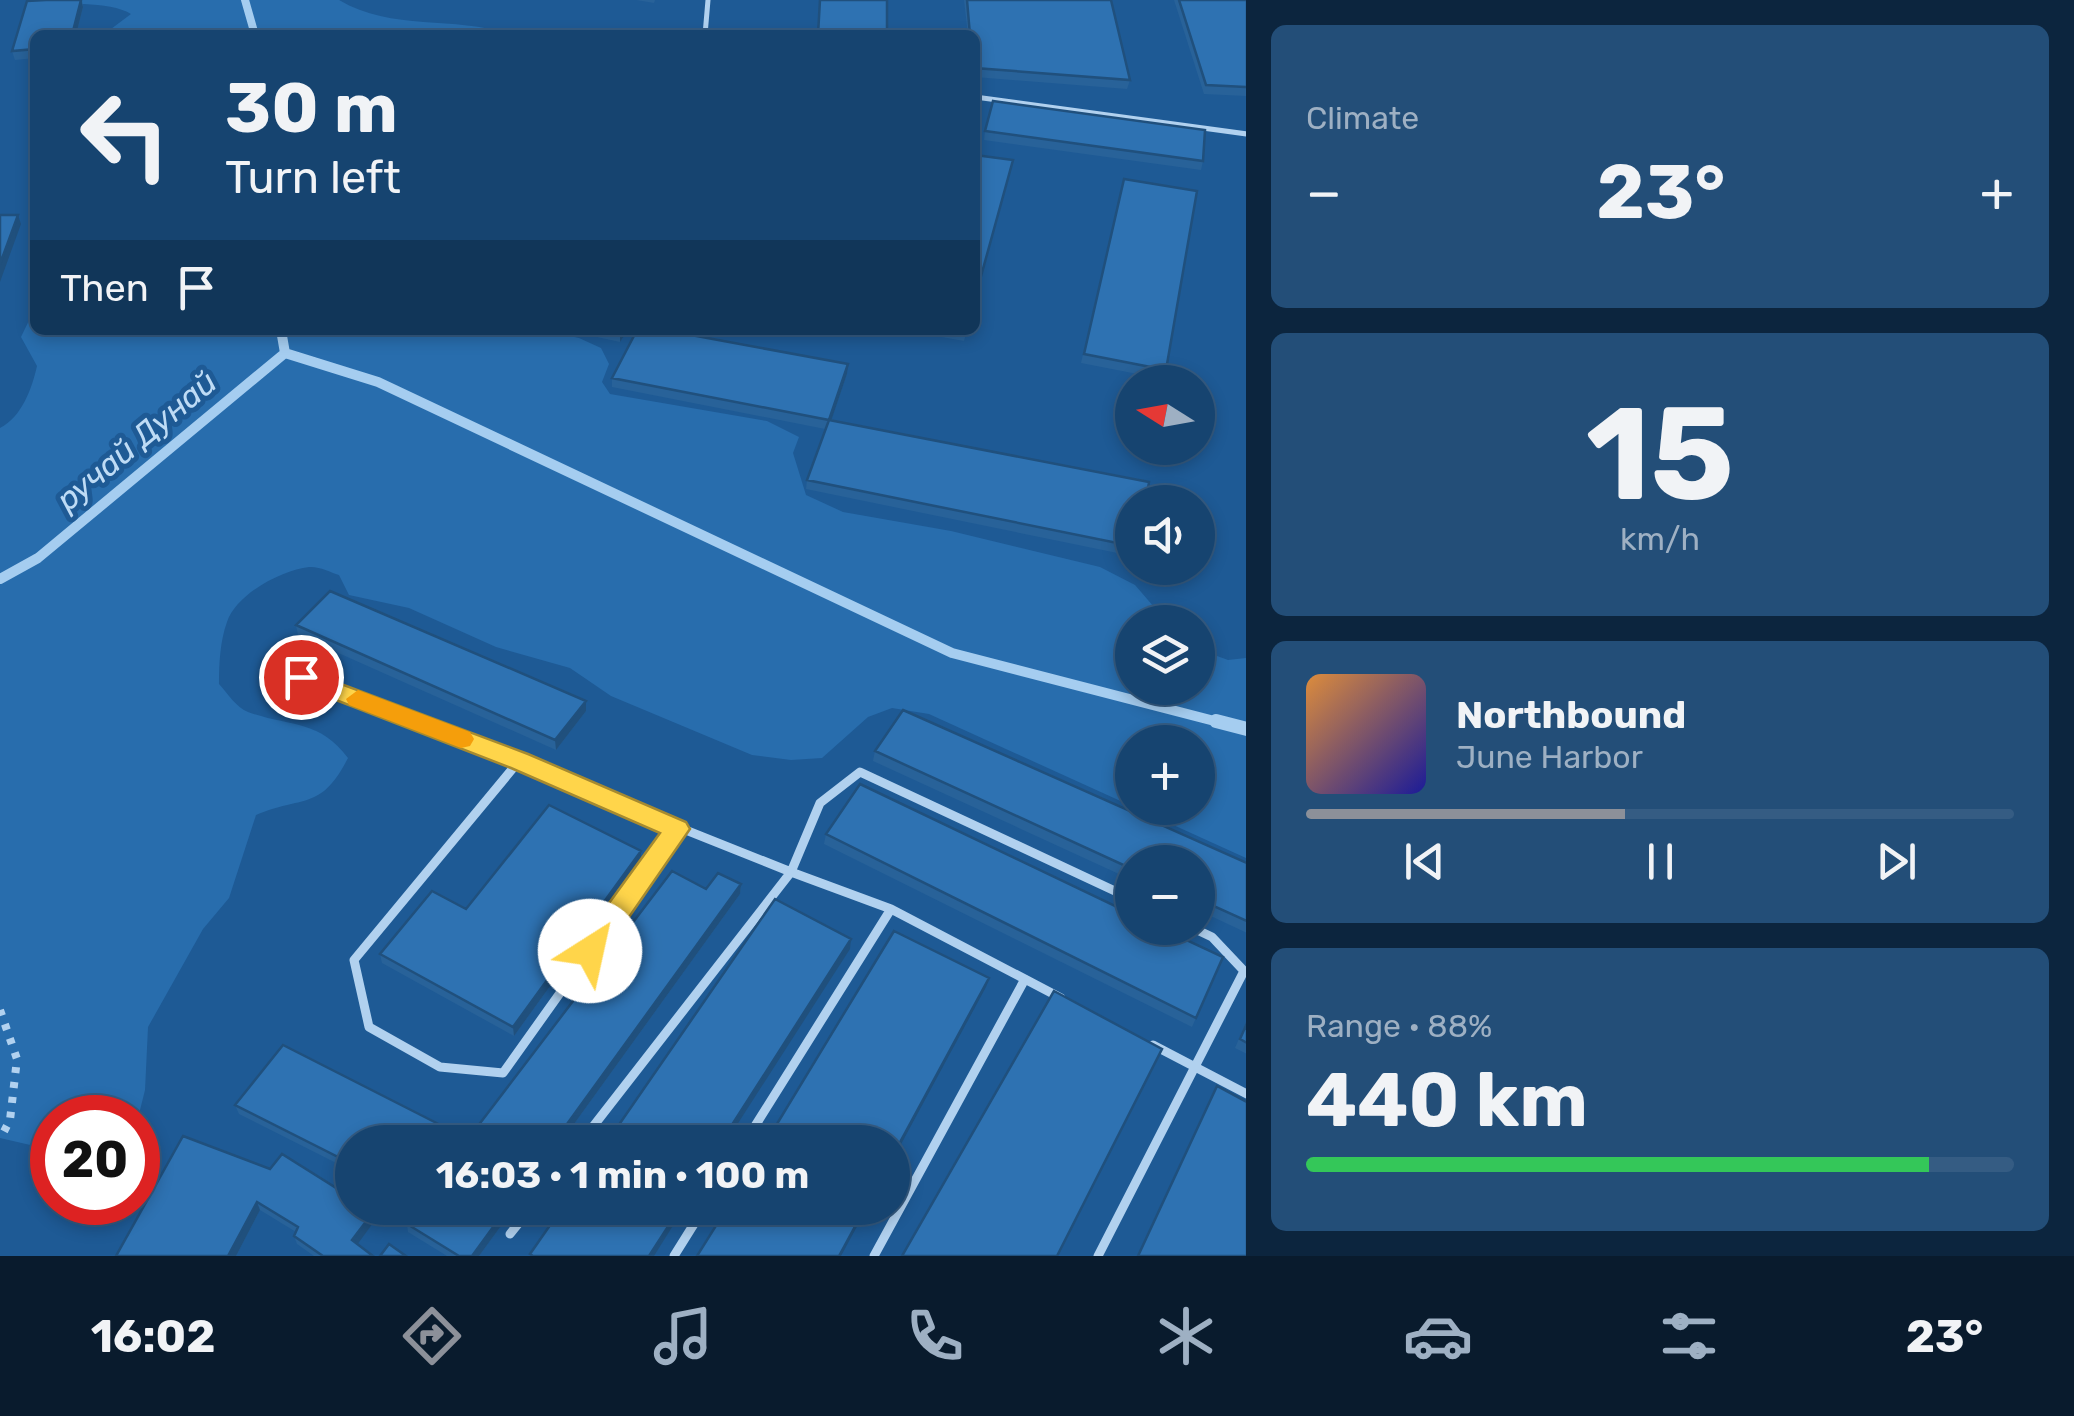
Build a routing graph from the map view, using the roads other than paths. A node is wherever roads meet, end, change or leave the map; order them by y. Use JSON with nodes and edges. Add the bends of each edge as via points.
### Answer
{"nodes":[{"id":1,"x":708,"y":0,"type":"edge"},
{"id":2,"x":705,"y":30,"type":"edge"},
{"id":3,"x":980,"y":98,"type":"edge"},
{"id":4,"x":1246,"y":134,"type":"edge"},
{"id":5,"x":301,"y":677,"type":"dead end"},
{"id":6,"x":520,"y":761,"type":"junction"},
{"id":7,"x":677,"y":829,"type":"junction"},
{"id":8,"x":792,"y":872,"type":"junction"},
{"id":9,"x":1115,"y":891,"type":"edge"},
{"id":10,"x":891,"y":910,"type":"junction"},
{"id":11,"x":1215,"y":939,"type":"edge"},
{"id":12,"x":1025,"y":979,"type":"junction"},
{"id":13,"x":1075,"y":1005,"type":"edge"},
{"id":14,"x":1143,"y":1040,"type":"edge"},
{"id":15,"x":1194,"y":1066,"type":"junction"},
{"id":16,"x":1246,"y":1094,"type":"edge"},
{"id":17,"x":594,"y":1125,"type":"edge"},
{"id":18,"x":756,"y":1125,"type":"edge"},
{"id":19,"x":517,"y":1225,"type":"edge"},
{"id":20,"x":693,"y":1225,"type":"edge"},
{"id":21,"x":510,"y":1234,"type":"dead end"},
{"id":22,"x":674,"y":1256,"type":"edge"},
{"id":23,"x":874,"y":1256,"type":"edge"},
{"id":24,"x":1098,"y":1256,"type":"edge"}],
"edges":[{"from":1,"to":2,"type":"lane"},
{"from":3,"to":4,"type":"lane"},
{"from":5,"to":6,"type":"lane"},
{"from":6,"to":7,"type":"lane"},
{"from":6,"to":7,"type":"lane","via":[[354,960],[368,1027],[440,1067],[503,1073]]},
{"from":7,"to":8,"type":"lane"},
{"from":8,"to":9,"type":"lane","via":[[820,803],[860,772]]},
{"from":8,"to":10,"type":"lane"},
{"from":8,"to":17,"type":"lane"},
{"from":10,"to":12,"type":"lane"},
{"from":10,"to":18,"type":"lane"},
{"from":11,"to":15,"type":"lane","via":[[1244,971]]},
{"from":12,"to":13,"type":"lane"},
{"from":12,"to":23,"type":"lane"},
{"from":14,"to":15,"type":"lane"},
{"from":15,"to":16,"type":"lane"},
{"from":15,"to":24,"type":"lane"},
{"from":19,"to":21,"type":"lane"},
{"from":20,"to":22,"type":"lane"}]}
